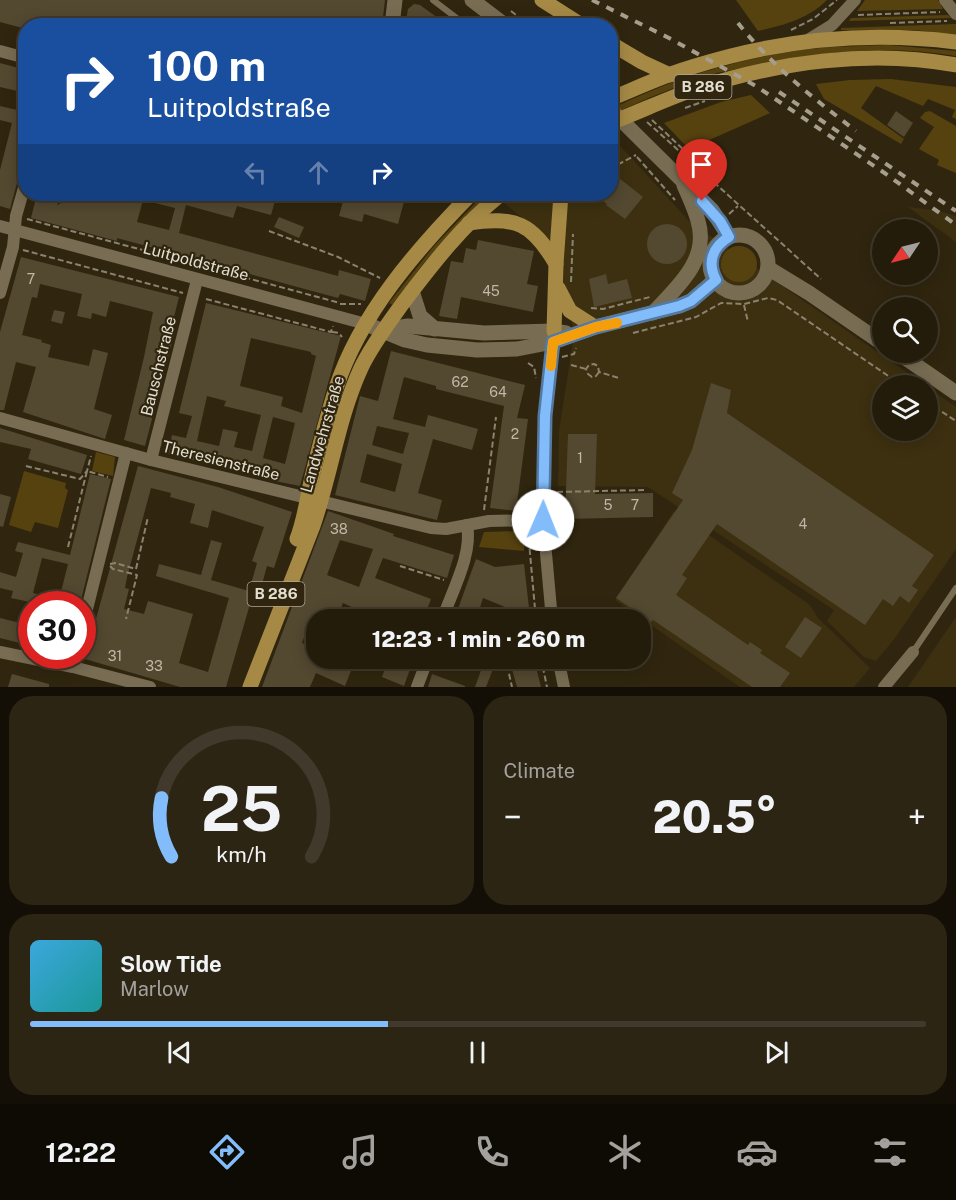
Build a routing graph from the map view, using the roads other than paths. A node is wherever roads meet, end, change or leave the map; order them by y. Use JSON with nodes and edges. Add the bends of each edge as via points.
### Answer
{"nodes":[{"id":1,"x":395,"y":0,"type":"edge"},
{"id":2,"x":433,"y":0,"type":"edge"},
{"id":3,"x":472,"y":0,"type":"edge"},
{"id":4,"x":542,"y":0,"type":"edge"},
{"id":5,"x":855,"y":0,"type":"edge"},
{"id":6,"x":945,"y":0,"type":"edge"},
{"id":7,"x":955,"y":13,"type":"edge"},
{"id":8,"x":393,"y":18,"type":"edge"},
{"id":9,"x":457,"y":18,"type":"edge"},
{"id":10,"x":496,"y":18,"type":"edge"},
{"id":11,"x":571,"y":18,"type":"edge"},
{"id":12,"x":805,"y":41,"type":"junction"},
{"id":13,"x":956,"y":42,"type":"edge"},
{"id":14,"x":618,"y":48,"type":"edge"},
{"id":15,"x":0,"y":51,"type":"edge"},
{"id":16,"x":18,"y":56,"type":"edge"},
{"id":17,"x":956,"y":65,"type":"edge"},
{"id":18,"x":670,"y":75,"type":"junction"},
{"id":19,"x":618,"y":96,"type":"edge"},
{"id":20,"x":618,"y":117,"type":"edge"},
{"id":21,"x":618,"y":121,"type":"edge"},
{"id":22,"x":682,"y":180,"type":"junction"},
{"id":23,"x":20,"y":201,"type":"edge"},
{"id":24,"x":457,"y":201,"type":"edge"},
{"id":25,"x":493,"y":201,"type":"edge"},
{"id":26,"x":560,"y":201,"type":"edge"},
{"id":27,"x":469,"y":223,"type":"junction"},
{"id":28,"x":0,"y":226,"type":"edge"},
{"id":29,"x":14,"y":230,"type":"junction"},
{"id":30,"x":729,"y":237,"type":"junction"},
{"id":31,"x":556,"y":264,"type":"junction"},
{"id":32,"x":768,"y":268,"type":"junction"},
{"id":33,"x":197,"y":280,"type":"junction"},
{"id":34,"x":716,"y":280,"type":"junction"},
{"id":35,"x":564,"y":285,"type":"junction"},
{"id":36,"x":412,"y":291,"type":"junction"},
{"id":37,"x":0,"y":293,"type":"edge"},
{"id":38,"x":653,"y":313,"type":"junction"},
{"id":39,"x":366,"y":324,"type":"junction"},
{"id":40,"x":596,"y":327,"type":"junction"},
{"id":41,"x":435,"y":329,"type":"junction"},
{"id":42,"x":383,"y":330,"type":"junction"},
{"id":43,"x":872,"y":336,"type":"edge"},
{"id":44,"x":553,"y":337,"type":"junction"},
{"id":45,"x":913,"y":363,"type":"edge"},
{"id":46,"x":956,"y":393,"type":"edge"},
{"id":47,"x":0,"y":418,"type":"edge"},
{"id":48,"x":126,"y":453,"type":"junction"},
{"id":49,"x":151,"y":460,"type":"junction"},
{"id":50,"x":315,"y":500,"type":"junction"},
{"id":51,"x":543,"y":520,"type":"junction"},
{"id":52,"x":467,"y":525,"type":"junction"},
{"id":53,"x":956,"y":588,"type":"edge"},
{"id":54,"x":91,"y":591,"type":"edge"},
{"id":55,"x":446,"y":609,"type":"edge"},
{"id":56,"x":551,"y":609,"type":"edge"},
{"id":57,"x":913,"y":652,"type":"joint"},
{"id":58,"x":1,"y":655,"type":"edge"},
{"id":59,"x":18,"y":656,"type":"edge"},
{"id":60,"x":96,"y":669,"type":"edge"},
{"id":61,"x":424,"y":669,"type":"edge"},
{"id":62,"x":560,"y":669,"type":"edge"},
{"id":63,"x":150,"y":687,"type":"edge"},
{"id":64,"x":239,"y":687,"type":"edge"},
{"id":65,"x":250,"y":687,"type":"edge"},
{"id":66,"x":417,"y":687,"type":"edge"},
{"id":67,"x":564,"y":687,"type":"edge"},
{"id":68,"x":884,"y":687,"type":"edge"}],
"edges":[{"from":1,"to":8,"type":"street"},
{"from":2,"to":9,"type":"lane"},
{"from":3,"to":10,"type":"street"},
{"from":4,"to":11,"type":"main road"},
{"from":5,"to":12,"type":"street","via":[[825,29]]},
{"from":6,"to":7,"type":"street"},
{"from":12,"to":13,"type":"main road","number":"B 286","via":[[881,37]]},
{"from":12,"to":18,"type":"main road","number":"B 286","via":[[732,55]]},
{"from":14,"to":18,"type":"main road"},
{"from":15,"to":16,"type":"street"},
{"from":17,"to":20,"type":"main road","number":"B 286","via":[[880,57],[792,66],[695,89]]},
{"from":18,"to":19,"type":"main road","number":"B 286"},
{"from":21,"to":22,"type":"street","via":[[640,129]]},
{"from":22,"to":30,"type":"street","via":[[712,210]]},
{"from":22,"to":38,"type":"street","via":[[698,221],[698,255],[687,277]]},
{"from":23,"to":29,"type":"street"},
{"from":24,"to":39,"type":"main road","name":"Landwehrstraße","number":"B 286"},
{"from":25,"to":27,"type":"main road","name":"Landwehrstraße","number":"B 286"},
{"from":26,"to":31,"type":"main road"},
{"from":27,"to":31,"type":"main road","via":[[505,220],[521,225],[545,245]]},
{"from":27,"to":36,"type":"main road","name":"Landwehrstraße","number":"B 286"},
{"from":28,"to":29,"type":"street","name":"Luitpoldstraße"},
{"from":29,"to":33,"type":"street","name":"Luitpoldstraße"},
{"from":29,"to":37,"type":"street"},
{"from":30,"to":32,"type":"street","via":[[746,236],[754,240],[765,252]]},
{"from":30,"to":34,"type":"street","via":[[717,246],[711,259]]},
{"from":31,"to":35,"type":"main road"},
{"from":32,"to":34,"type":"street","via":[[762,282],[744,293],[728,291]]},
{"from":32,"to":43,"type":"street"},
{"from":33,"to":39,"type":"street","name":"Luitpoldstraße"},
{"from":33,"to":49,"type":"street","name":"Bauschstraße"},
{"from":34,"to":38,"type":"street","name":"Luitpoldstraße","via":[[691,301]]},
{"from":35,"to":40,"type":"main road","via":[[570,311]]},
{"from":35,"to":44,"type":"main road"},
{"from":36,"to":41,"type":"street","via":[[420,316]]},
{"from":36,"to":42,"type":"main road","name":"Landwehrstraße","number":"B 286"},
{"from":38,"to":40,"type":"street","name":"Luitpoldstraße"},
{"from":39,"to":42,"type":"street","name":"Luitpoldstraße"},
{"from":39,"to":50,"type":"main road","name":"Landwehrstraße","number":"B 286","via":[[336,389],[312,478]]},
{"from":40,"to":44,"type":"street","name":"Luitpoldstraße","via":[[578,339]]},
{"from":41,"to":42,"type":"street","name":"Luitpoldstraße","via":[[408,326]]},
{"from":41,"to":44,"type":"street","name":"Luitpoldstraße"},
{"from":42,"to":44,"type":"street","name":"Luitpoldstraße","via":[[405,340],[477,350],[517,350]]},
{"from":42,"to":50,"type":"main road","name":"Landwehrstraße","number":"B 286","via":[[361,368]]},
{"from":44,"to":51,"type":"street","via":[[545,416]]},
{"from":45,"to":46,"type":"street"},
{"from":47,"to":48,"type":"street","name":"Theresienstraße"},
{"from":48,"to":49,"type":"street","name":"Theresienstraße"},
{"from":48,"to":54,"type":"street"},
{"from":49,"to":50,"type":"street","name":"Theresienstraße"},
{"from":50,"to":52,"type":"street","name":"Theresienstraße","via":[[431,528]]},
{"from":50,"to":64,"type":"main road","name":"Landwehrstraße","number":"B 286"},
{"from":50,"to":65,"type":"main road","name":"Landwehrstraße","number":"B 286"},
{"from":51,"to":52,"type":"street","name":"Theresienstraße"},
{"from":51,"to":56,"type":"street"},
{"from":52,"to":55,"type":"street","via":[[468,550]]},
{"from":53,"to":57,"type":"lane"},
{"from":57,"to":68,"type":"street"},
{"from":58,"to":59,"type":"street"},
{"from":60,"to":63,"type":"street"},
{"from":61,"to":66,"type":"street"},
{"from":62,"to":67,"type":"street"}]}
